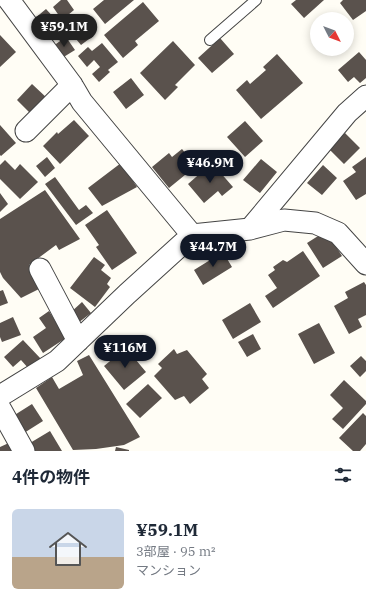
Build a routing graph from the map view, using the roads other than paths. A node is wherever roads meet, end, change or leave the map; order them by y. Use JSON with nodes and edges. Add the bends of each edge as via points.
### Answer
{"nodes":[{"id":1,"x":256,"y":0,"type":"edge"},
{"id":2,"x":14,"y":2,"type":"edge"},
{"id":3,"x":210,"y":40,"type":"dead end"},
{"id":4,"x":72,"y":85,"type":"junction"},
{"id":5,"x":366,"y":96,"type":"edge"},
{"id":6,"x":26,"y":131,"type":"dead end"},
{"id":7,"x":250,"y":229,"type":"junction"},
{"id":8,"x":192,"y":235,"type":"junction"},
{"id":9,"x":366,"y":264,"type":"edge"},
{"id":10,"x":40,"y":270,"type":"dead end"},
{"id":11,"x":78,"y":341,"type":"junction"},
{"id":12,"x":0,"y":396,"type":"edge"},
{"id":13,"x":0,"y":408,"type":"edge"},
{"id":14,"x":24,"y":451,"type":"edge"}],
"edges":[{"from":1,"to":3,"type":"lane"},
{"from":2,"to":4,"type":"street"},
{"from":4,"to":6,"type":"street"},
{"from":4,"to":8,"type":"street","via":[[82,102]]},
{"from":5,"to":7,"type":"street","via":[[347,114]]},
{"from":7,"to":8,"type":"street"},
{"from":7,"to":9,"type":"street","via":[[284,220],[315,223],[338,233]]},
{"from":8,"to":11,"type":"street"},
{"from":10,"to":11,"type":"street"},
{"from":11,"to":12,"type":"street","via":[[57,361]]},
{"from":13,"to":14,"type":"street"}]}
